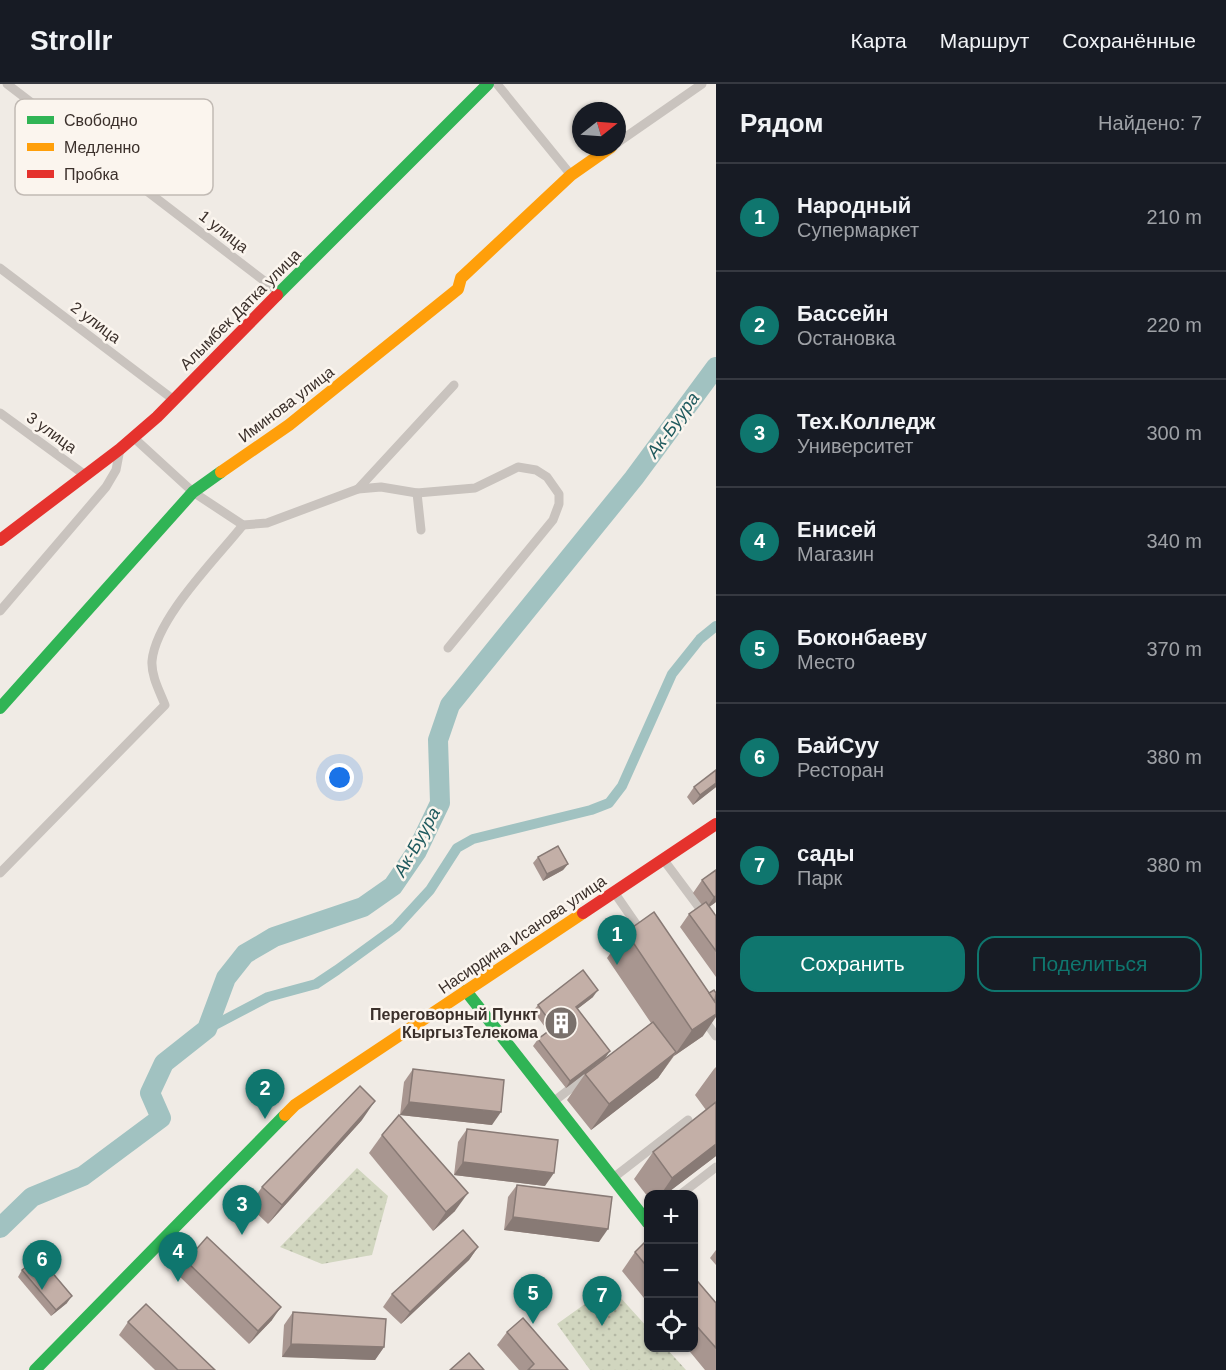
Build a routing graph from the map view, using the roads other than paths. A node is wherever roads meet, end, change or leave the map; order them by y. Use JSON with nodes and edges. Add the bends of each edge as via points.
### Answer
{"nodes":[{"id":1,"x":7,"y":84,"type":"edge"},
{"id":2,"x":488,"y":84,"type":"edge"},
{"id":3,"x":497,"y":84,"type":"edge"},
{"id":4,"x":702,"y":84,"type":"edge"},
{"id":5,"x":27,"y":99,"type":"edge"},
{"id":6,"x":626,"y":137,"type":"edge"},
{"id":7,"x":598,"y":156,"type":"edge"},
{"id":8,"x":571,"y":175,"type":"junction"},
{"id":9,"x":151,"y":195,"type":"edge"},
{"id":10,"x":0,"y":268,"type":"edge"},
{"id":11,"x":279,"y":293,"type":"junction"},
{"id":12,"x":454,"y":385,"type":"dead end"},
{"id":13,"x":174,"y":400,"type":"junction"},
{"id":14,"x":0,"y":413,"type":"edge"},
{"id":15,"x":134,"y":438,"type":"junction"},
{"id":16,"x":120,"y":449,"type":"junction"},
{"id":17,"x":86,"y":475,"type":"junction"},
{"id":18,"x":358,"y":489,"type":"junction"},
{"id":19,"x":193,"y":492,"type":"junction"},
{"id":20,"x":417,"y":493,"type":"junction"},
{"id":21,"x":243,"y":525,"type":"junction"},
{"id":22,"x":421,"y":530,"type":"dead end"},
{"id":23,"x":0,"y":540,"type":"edge"},
{"id":24,"x":0,"y":611,"type":"edge"},
{"id":25,"x":448,"y":648,"type":"dead end"},
{"id":26,"x":0,"y":708,"type":"edge"},
{"id":27,"x":716,"y":824,"type":"edge"},
{"id":28,"x":663,"y":859,"type":"junction"},
{"id":29,"x":0,"y":873,"type":"edge"},
{"id":30,"x":614,"y":892,"type":"junction"},
{"id":31,"x":716,"y":930,"type":"edge"},
{"id":32,"x":646,"y":939,"type":"edge"},
{"id":33,"x":466,"y":991,"type":"junction"},
{"id":34,"x":695,"y":1007,"type":"edge"},
{"id":35,"x":716,"y":1036,"type":"edge"},
{"id":36,"x":597,"y":1068,"type":"edge"},
{"id":37,"x":553,"y":1102,"type":"junction"},
{"id":38,"x":688,"y":1120,"type":"dead end"},
{"id":39,"x":716,"y":1167,"type":"edge"},
{"id":40,"x":613,"y":1179,"type":"junction"},
{"id":41,"x":686,"y":1190,"type":"edge"},
{"id":42,"x":644,"y":1217,"type":"edge"},
{"id":43,"x":35,"y":1370,"type":"edge"}],
"edges":[{"from":1,"to":5,"type":"street","name":"1 улица"},
{"from":2,"to":11,"type":"main road","name":"Алымбек Датка улица"},
{"from":3,"to":8,"type":"street"},
{"from":4,"to":6,"type":"street"},
{"from":7,"to":8,"type":"main road","name":"Иминова улица"},
{"from":8,"to":19,"type":"main road","name":"Иминова улица","via":[[460,278],[458,289],[289,425]]},
{"from":9,"to":11,"type":"street","name":"1 улица"},
{"from":10,"to":13,"type":"street","name":"2 улица"},
{"from":11,"to":13,"type":"main road","name":"Алымбек Датка улица"},
{"from":12,"to":18,"type":"street"},
{"from":13,"to":15,"type":"main road","name":"Алымбек Датка улица"},
{"from":14,"to":17,"type":"street","name":"3 улица"},
{"from":15,"to":16,"type":"main road","name":"Алымбек Датка улица"},
{"from":15,"to":19,"type":"street"},
{"from":16,"to":17,"type":"main road","name":"Алымбек Датка улица"},
{"from":16,"to":24,"type":"street","via":[[116,470],[106,487]]},
{"from":17,"to":23,"type":"main road","name":"Алымбек Датка улица"},
{"from":18,"to":20,"type":"street","via":[[381,487]]},
{"from":18,"to":21,"type":"street","via":[[267,523]]},
{"from":19,"to":21,"type":"street"},
{"from":19,"to":26,"type":"main road","name":"Иминова улица"},
{"from":20,"to":22,"type":"street"},
{"from":20,"to":25,"type":"street","via":[[475,488],[518,467],[536,470],[547,477],[559,494],[553,520]]},
{"from":21,"to":29,"type":"street","via":[[162,627],[152,662],[165,705]]},
{"from":27,"to":28,"type":"main road","name":"Насирдина Исанова улица"},
{"from":28,"to":30,"type":"main road","name":"Насирдина Исанова улица"},
{"from":28,"to":31,"type":"street"},
{"from":30,"to":32,"type":"street"},
{"from":30,"to":33,"type":"main road","name":"Насирдина Исанова улица"},
{"from":33,"to":37,"type":"main road"},
{"from":33,"to":43,"type":"main road","name":"Насирдина Исанова улица","via":[[295,1105]]},
{"from":34,"to":35,"type":"street"},
{"from":36,"to":37,"type":"street"},
{"from":37,"to":40,"type":"main road"},
{"from":38,"to":40,"type":"street"},
{"from":39,"to":41,"type":"street"},
{"from":40,"to":42,"type":"main road"}]}
